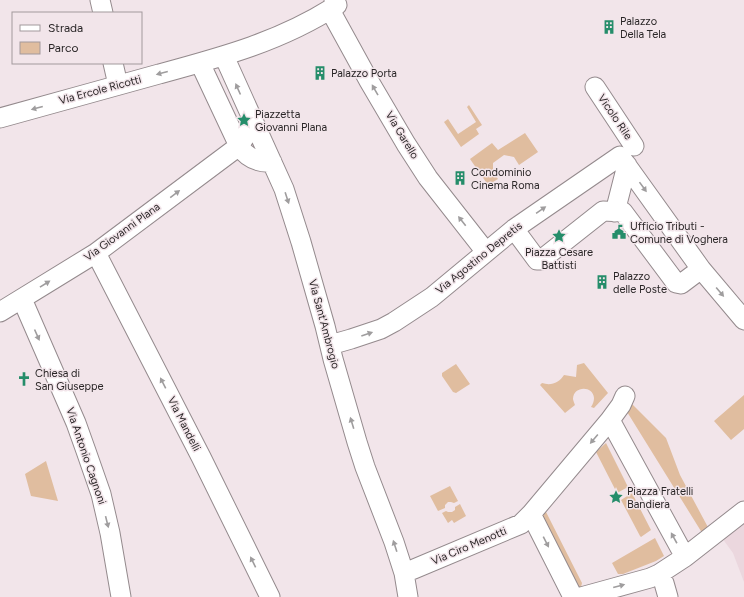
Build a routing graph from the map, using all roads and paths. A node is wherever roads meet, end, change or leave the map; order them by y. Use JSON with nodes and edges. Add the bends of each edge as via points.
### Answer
{"nodes":[{"id":1,"x":100,"y":0,"type":"edge"},
{"id":2,"x":334,"y":5,"type":"edge"},
{"id":3,"x":103,"y":12,"type":"edge"},
{"id":4,"x":224,"y":56,"type":"junction"},
{"id":5,"x":200,"y":63,"type":"junction"},
{"id":6,"x":113,"y":64,"type":"edge"},
{"id":7,"x":118,"y":85,"type":"junction"},
{"id":8,"x":595,"y":87,"type":"dead end"},
{"id":9,"x":0,"y":118,"type":"edge"},
{"id":10,"x":252,"y":118,"type":"junction"},
{"id":11,"x":239,"y":146,"type":"junction"},
{"id":12,"x":627,"y":155,"type":"junction"},
{"id":13,"x":272,"y":162,"type":"junction"},
{"id":14,"x":615,"y":212,"type":"junction"},
{"id":15,"x":514,"y":229,"type":"junction"},
{"id":16,"x":486,"y":252,"type":"junction"},
{"id":17,"x":96,"y":253,"type":"junction"},
{"id":18,"x":701,"y":269,"type":"junction"},
{"id":19,"x":22,"y":299,"type":"junction"},
{"id":20,"x":0,"y":312,"type":"edge"},
{"id":21,"x":744,"y":320,"type":"edge"},
{"id":22,"x":330,"y":345,"type":"junction"},
{"id":23,"x":625,"y":396,"type":"dead end"},
{"id":24,"x":610,"y":420,"type":"junction"},
{"id":25,"x":744,"y":511,"type":"edge"},
{"id":26,"x":531,"y":514,"type":"junction"},
{"id":27,"x":685,"y":557,"type":"junction"},
{"id":28,"x":404,"y":572,"type":"junction"},
{"id":29,"x":660,"y":574,"type":"junction"},
{"id":30,"x":121,"y":597,"type":"edge"},
{"id":31,"x":270,"y":597,"type":"edge"},
{"id":32,"x":408,"y":597,"type":"edge"},
{"id":33,"x":573,"y":597,"type":"edge"},
{"id":34,"x":581,"y":597,"type":"edge"},
{"id":35,"x":668,"y":597,"type":"edge"}],
"edges":[{"from":1,"to":3,"type":"street"},
{"from":2,"to":4,"type":"street","via":[[296,28],[266,42]]},
{"from":16,"to":2,"type":"street","name":"Via Garello","one_way":true,"via":[[428,178],[406,144],[369,81]]},
{"from":4,"to":5,"type":"street"},
{"from":10,"to":4,"type":"street","name":"Via Sant'Ambrogio","one_way":true},
{"from":5,"to":7,"type":"street","name":"Via Ercole Ricotti","one_way":true},
{"from":5,"to":11,"type":"street"},
{"from":6,"to":7,"type":"street"},
{"from":7,"to":9,"type":"street","name":"Via Ercole Ricotti","one_way":true},
{"from":8,"to":12,"type":"street","name":"Vicolo Rile"},
{"from":10,"to":11,"type":"street","via":[[247,134]]},
{"from":10,"to":13,"type":"street","name":"Via Sant'Ambrogio"},
{"from":11,"to":13,"type":"street","via":[[250,158]]},
{"from":17,"to":11,"type":"street","name":"Via Giovanni Plana","one_way":true},
{"from":12,"to":14,"type":"street"},
{"from":15,"to":12,"type":"street","name":"Via Agostino Depretis","one_way":true},
{"from":12,"to":18,"type":"street","name":"Vicolo Rile","one_way":true},
{"from":13,"to":22,"type":"street","name":"Via Sant'Ambrogio","one_way":true,"via":[[284,189],[301,242]]},
{"from":14,"to":15,"type":"street","via":[[603,211],[541,260],[537,260]]},
{"from":14,"to":18,"type":"street","via":[[623,212],[676,283],[681,284]]},
{"from":15,"to":16,"type":"street","name":"Via Agostino Depretis"},
{"from":22,"to":16,"type":"street","name":"Via Agostino Depretis","one_way":true,"via":[[351,340],[394,322],[432,297]]},
{"from":19,"to":17,"type":"street","name":"Via Giovanni Plana","one_way":true},
{"from":31,"to":17,"type":"street","name":"Via Mandelli","one_way":true},
{"from":18,"to":21,"type":"street","name":"Vicolo Rile","one_way":true},
{"from":19,"to":20,"type":"street","name":"Via Giovanni Plana"},
{"from":19,"to":30,"type":"street","name":"Via Antonio Cagnoni","one_way":true,"via":[[86,451],[110,533]]},
{"from":28,"to":22,"type":"street","name":"Via Sant'Ambrogio","one_way":true,"via":[[365,467]]},
{"from":23,"to":24,"type":"street"},
{"from":24,"to":26,"type":"street","one_way":true},
{"from":27,"to":24,"type":"street","one_way":true},
{"from":25,"to":27,"type":"street"},
{"from":26,"to":28,"type":"street","name":"Via Ciro Menotti","via":[[520,524]]},
{"from":26,"to":33,"type":"street","one_way":true},
{"from":27,"to":29,"type":"street"},
{"from":28,"to":32,"type":"street","name":"Via Sant'Ambrogio"},
{"from":34,"to":29,"type":"street","one_way":true},
{"from":29,"to":35,"type":"street"}]}
